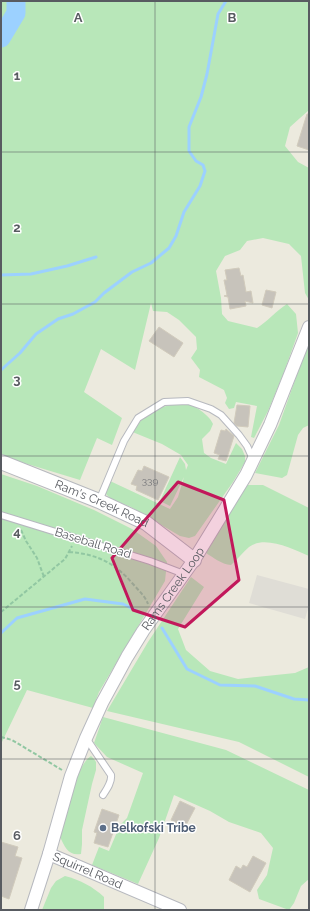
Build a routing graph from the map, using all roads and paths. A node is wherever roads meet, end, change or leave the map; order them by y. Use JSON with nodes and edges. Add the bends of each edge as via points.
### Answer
{"nodes":[{"id":1,"x":309,"y":327,"type":"edge"},
{"id":2,"x":253,"y":460,"type":"junction"},
{"id":3,"x":1,"y":462,"type":"edge"},
{"id":4,"x":99,"y":501,"type":"junction"},
{"id":5,"x":1,"y":515,"type":"edge"},
{"id":6,"x":15,"y":519,"type":"junction"},
{"id":7,"x":76,"y":538,"type":"junction"},
{"id":8,"x":69,"y":552,"type":"junction"},
{"id":9,"x":194,"y":560,"type":"junction"},
{"id":10,"x":184,"y":574,"type":"junction"},
{"id":11,"x":44,"y":577,"type":"junction"},
{"id":12,"x":1,"y":612,"type":"edge"},
{"id":13,"x":154,"y":616,"type":"junction"},
{"id":14,"x":1,"y":737,"type":"edge"},
{"id":15,"x":86,"y":738,"type":"junction"},
{"id":16,"x":71,"y":776,"type":"junction"},
{"id":17,"x":103,"y":795,"type":"dead end"},
{"id":18,"x":49,"y":854,"type":"junction"},
{"id":19,"x":31,"y":910,"type":"edge"},
{"id":20,"x":180,"y":910,"type":"edge"}],
"edges":[{"from":1,"to":2,"type":"street","name":"Rams Creek Loop","via":[[270,425]]},
{"from":2,"to":4,"type":"lane","via":[[239,435],[211,409],[188,401],[164,402],[138,418],[124,441]]},
{"from":2,"to":9,"type":"street","name":"Rams Creek Loop"},
{"from":3,"to":4,"type":"street","name":"Ram's Creek Road"},
{"from":4,"to":9,"type":"street","name":"Ram's Creek Road","via":[[146,523]]},
{"from":5,"to":6,"type":"lane","name":"Baseball Road"},
{"from":6,"to":7,"type":"lane","name":"Baseball Road"},
{"from":6,"to":11,"type":"path","via":[[37,558]]},
{"from":7,"to":8,"type":"path"},
{"from":7,"to":10,"type":"lane","name":"Baseball Road"},
{"from":8,"to":11,"type":"path","via":[[65,559]]},
{"from":8,"to":13,"type":"path","via":[[103,559],[122,571],[146,598]]},
{"from":9,"to":10,"type":"street","name":"Rams Creek Loop"},
{"from":10,"to":13,"type":"street","name":"Rams Creek Loop"},
{"from":11,"to":12,"type":"path"},
{"from":13,"to":15,"type":"street","name":"Rams Creek Loop","via":[[126,657]]},
{"from":14,"to":16,"type":"path","via":[[12,740],[43,757]]},
{"from":15,"to":16,"type":"street","name":"Rams Creek Loop"},
{"from":15,"to":17,"type":"lane","via":[[111,775],[110,784]]},
{"from":16,"to":18,"type":"street","name":"Rams Creek Loop"},
{"from":18,"to":19,"type":"street","name":"Squirrel Road"},
{"from":18,"to":20,"type":"street","name":"Squirrel Road"}]}
